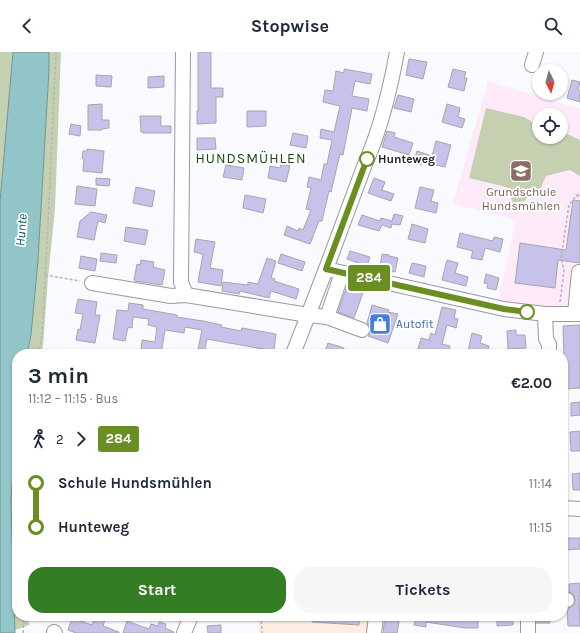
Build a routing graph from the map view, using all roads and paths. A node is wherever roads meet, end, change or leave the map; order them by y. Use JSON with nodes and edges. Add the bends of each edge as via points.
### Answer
{"nodes":[{"id":1,"x":56,"y":52,"type":"edge"},
{"id":2,"x":183,"y":52,"type":"edge"},
{"id":3,"x":397,"y":52,"type":"edge"},
{"id":4,"x":580,"y":193,"type":"edge"},
{"id":5,"x":576,"y":196,"type":"junction"},
{"id":6,"x":580,"y":196,"type":"edge"},
{"id":7,"x":326,"y":269,"type":"junction"},
{"id":8,"x":580,"y":272,"type":"edge"},
{"id":9,"x":342,"y":273,"type":"junction"},
{"id":10,"x":45,"y":275,"type":"junction"},
{"id":11,"x":92,"y":283,"type":"joint"},
{"id":12,"x":186,"y":295,"type":"junction"},
{"id":13,"x":552,"y":314,"type":"junction"},
{"id":14,"x":578,"y":314,"type":"edge"},
{"id":15,"x":308,"y":315,"type":"junction"},
{"id":16,"x":327,"y":317,"type":"junction"},
{"id":17,"x":362,"y":330,"type":"dead end"},
{"id":18,"x":39,"y":349,"type":"edge"},
{"id":19,"x":295,"y":349,"type":"edge"},
{"id":20,"x":549,"y":349,"type":"edge"},
{"id":21,"x":568,"y":508,"type":"edge"},
{"id":22,"x":580,"y":509,"type":"edge"},
{"id":23,"x":24,"y":621,"type":"edge"},
{"id":24,"x":189,"y":621,"type":"edge"},
{"id":25,"x":261,"y":621,"type":"edge"},
{"id":26,"x":375,"y":621,"type":"edge"},
{"id":27,"x":528,"y":621,"type":"edge"},
{"id":28,"x":23,"y":633,"type":"edge"},
{"id":29,"x":184,"y":633,"type":"edge"},
{"id":30,"x":262,"y":633,"type":"edge"},
{"id":31,"x":374,"y":633,"type":"edge"},
{"id":32,"x":528,"y":633,"type":"edge"}],
"edges":[{"from":1,"to":10,"type":"path"},
{"from":2,"to":12,"type":"street","via":[[181,282]]},
{"from":3,"to":7,"type":"street","via":[[383,114]]},
{"from":4,"to":5,"type":"path"},
{"from":5,"to":6,"type":"path"},
{"from":5,"to":13,"type":"path","via":[[569,205],[561,258],[564,270]]},
{"from":7,"to":9,"type":"street"},
{"from":7,"to":15,"type":"street"},
{"from":8,"to":14,"type":"street"},
{"from":9,"to":13,"type":"street","via":[[504,309]]},
{"from":9,"to":16,"type":"street"},
{"from":10,"to":11,"type":"path"},
{"from":10,"to":18,"type":"path"},
{"from":11,"to":12,"type":"street","via":[[171,296]]},
{"from":12,"to":15,"type":"street"},
{"from":13,"to":14,"type":"street"},
{"from":13,"to":20,"type":"street","via":[[546,339]]},
{"from":15,"to":16,"type":"street"},
{"from":15,"to":19,"type":"street"},
{"from":16,"to":17,"type":"street"},
{"from":21,"to":22,"type":"street"},
{"from":23,"to":28,"type":"path"},
{"from":24,"to":29,"type":"street"},
{"from":25,"to":30,"type":"path"},
{"from":26,"to":31,"type":"street"},
{"from":27,"to":32,"type":"street"}]}
